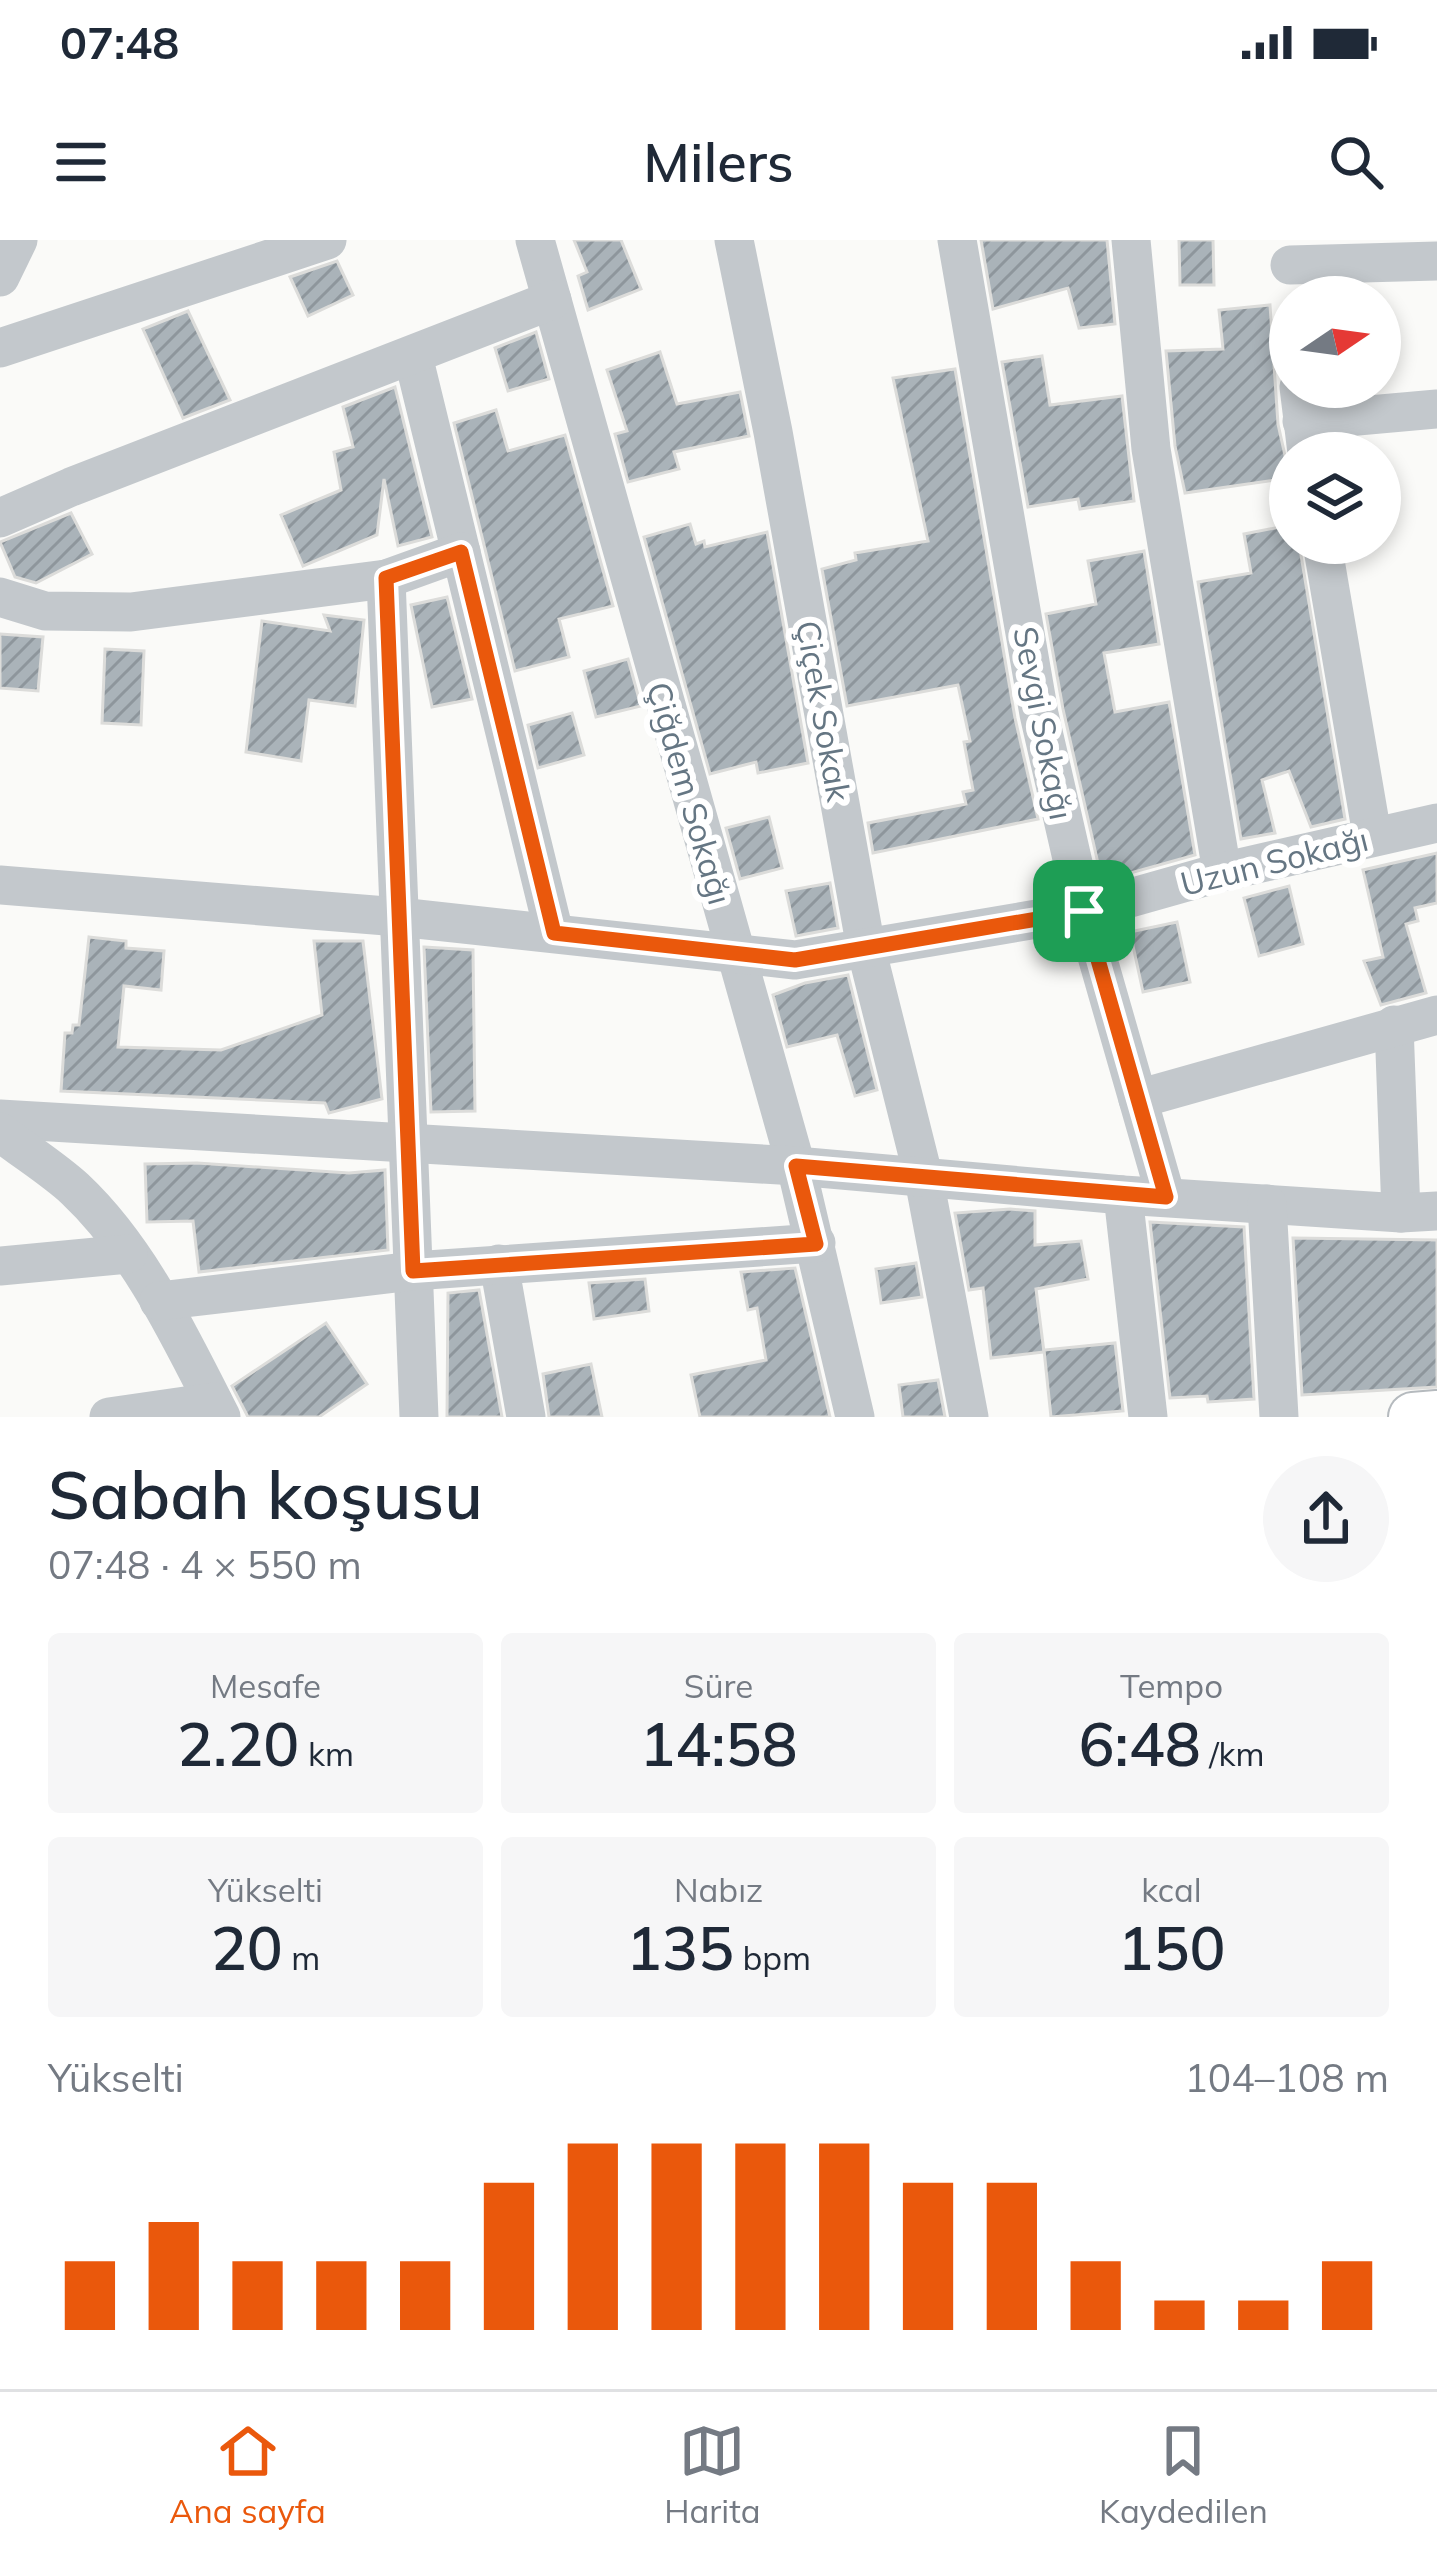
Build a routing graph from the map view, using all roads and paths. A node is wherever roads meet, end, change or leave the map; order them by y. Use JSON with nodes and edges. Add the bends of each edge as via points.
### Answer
{"nodes":[{"id":1,"x":18,"y":240,"type":"edge"},
{"id":2,"x":327,"y":240,"type":"edge"},
{"id":3,"x":535,"y":240,"type":"edge"},
{"id":4,"x":734,"y":240,"type":"edge"},
{"id":5,"x":957,"y":240,"type":"edge"},
{"id":6,"x":1131,"y":240,"type":"edge"},
{"id":7,"x":1437,"y":261,"type":"edge"},
{"id":8,"x":1290,"y":267,"type":"edge"},
{"id":9,"x":0,"y":277,"type":"edge"},
{"id":10,"x":552,"y":300,"type":"junction"},
{"id":11,"x":0,"y":347,"type":"edge"},
{"id":12,"x":413,"y":356,"type":"junction"},
{"id":13,"x":1437,"y":409,"type":"edge"},
{"id":14,"x":1303,"y":420,"type":"edge"},
{"id":15,"x":0,"y":518,"type":"edge"},
{"id":16,"x":461,"y":552,"type":"junction"},
{"id":17,"x":1326,"y":564,"type":"edge"},
{"id":18,"x":386,"y":578,"type":"junction"},
{"id":19,"x":0,"y":597,"type":"edge"},
{"id":20,"x":1437,"y":823,"type":"edge"},
{"id":21,"x":1372,"y":835,"type":"junction"},
{"id":22,"x":1222,"y":872,"type":"junction"},
{"id":23,"x":0,"y":885,"type":"edge"},
{"id":24,"x":1084,"y":911,"type":"junction"},
{"id":25,"x":399,"y":917,"type":"junction"},
{"id":26,"x":554,"y":933,"type":"junction"},
{"id":27,"x":866,"y":948,"type":"junction"},
{"id":28,"x":734,"y":953,"type":"junction"},
{"id":29,"x":1437,"y":1015,"type":"edge"},
{"id":30,"x":1394,"y":1025,"type":"junction"},
{"id":31,"x":1138,"y":1100,"type":"junction"},
{"id":32,"x":0,"y":1119,"type":"edge"},
{"id":33,"x":0,"y":1132,"type":"edge"},
{"id":34,"x":408,"y":1142,"type":"junction"},
{"id":35,"x":796,"y":1166,"type":"junction"},
{"id":36,"x":924,"y":1179,"type":"junction"},
{"id":37,"x":1123,"y":1195,"type":"junction"},
{"id":38,"x":1166,"y":1197,"type":"junction"},
{"id":39,"x":1268,"y":1204,"type":"junction"},
{"id":40,"x":1419,"y":1212,"type":"edge"},
{"id":41,"x":816,"y":1244,"type":"junction"},
{"id":42,"x":128,"y":1254,"type":"junction"},
{"id":43,"x":499,"y":1264,"type":"junction"},
{"id":44,"x":0,"y":1266,"type":"edge"},
{"id":45,"x":413,"y":1271,"type":"junction"},
{"id":46,"x":158,"y":1301,"type":"junction"},
{"id":47,"x":217,"y":1410,"type":"edge"},
{"id":48,"x":1437,"y":1415,"type":"edge"},
{"id":49,"x":109,"y":1417,"type":"edge"},
{"id":50,"x":419,"y":1417,"type":"edge"},
{"id":51,"x":526,"y":1417,"type":"edge"},
{"id":52,"x":855,"y":1417,"type":"edge"},
{"id":53,"x":969,"y":1417,"type":"edge"},
{"id":54,"x":1148,"y":1417,"type":"edge"},
{"id":55,"x":1279,"y":1417,"type":"edge"},
{"id":56,"x":1412,"y":1417,"type":"edge"}],
"edges":[{"from":1,"to":9,"type":"street"},
{"from":2,"to":11,"type":"street"},
{"from":3,"to":10,"type":"street","name":"Çiğdem Sokağı"},
{"from":4,"to":27,"type":"street","name":"Çiçek Sokak"},
{"from":5,"to":24,"type":"street","name":"Sevgi Sokağı","via":[[1040,714]]},
{"from":6,"to":22,"type":"street","via":[[1151,449]]},
{"from":7,"to":8,"type":"street"},
{"from":10,"to":12,"type":"street"},
{"from":10,"to":28,"type":"street","name":"Çiğdem Sokağı"},
{"from":12,"to":15,"type":"street"},
{"from":12,"to":16,"type":"street"},
{"from":13,"to":14,"type":"street"},
{"from":16,"to":18,"type":"street"},
{"from":16,"to":26,"type":"street"},
{"from":17,"to":21,"type":"street"},
{"from":18,"to":19,"type":"street","via":[[131,612],[46,611]]},
{"from":18,"to":25,"type":"street"},
{"from":20,"to":21,"type":"street","name":"Uzun Sokağı"},
{"from":21,"to":22,"type":"street","name":"Uzun Sokağı"},
{"from":22,"to":24,"type":"street","name":"Uzun Sokağı"},
{"from":23,"to":25,"type":"street","name":"Uzun Sokağı"},
{"from":24,"to":27,"type":"street","name":"Uzun Sokağı"},
{"from":24,"to":31,"type":"street","name":"Sevgi Sokağı"},
{"from":25,"to":26,"type":"street","name":"Uzun Sokağı"},
{"from":25,"to":34,"type":"street"},
{"from":26,"to":28,"type":"street","name":"Uzun Sokağı"},
{"from":27,"to":28,"type":"street","name":"Uzun Sokağı","via":[[795,960]]},
{"from":27,"to":36,"type":"street","name":"Çiçek Sokak"},
{"from":28,"to":35,"type":"street","name":"Çiğdem Sokağı"},
{"from":29,"to":30,"type":"street"},
{"from":30,"to":31,"type":"street"},
{"from":30,"to":40,"type":"street"},
{"from":31,"to":38,"type":"street","name":"Sevgi Sokağı"},
{"from":32,"to":34,"type":"street"},
{"from":33,"to":42,"type":"street","via":[[75,1190]]},
{"from":34,"to":35,"type":"street"},
{"from":34,"to":45,"type":"street"},
{"from":35,"to":36,"type":"street"},
{"from":35,"to":41,"type":"street","name":"Çiğdem Sokağı"},
{"from":36,"to":37,"type":"street"},
{"from":36,"to":53,"type":"street","name":"Çiçek Sokak"},
{"from":37,"to":38,"type":"street"},
{"from":37,"to":54,"type":"street"},
{"from":38,"to":39,"type":"street"},
{"from":39,"to":40,"type":"street"},
{"from":39,"to":55,"type":"street"},
{"from":41,"to":43,"type":"street"},
{"from":41,"to":52,"type":"street","name":"Çiğdem Sokağı"},
{"from":42,"to":44,"type":"street"},
{"from":42,"to":46,"type":"street"},
{"from":43,"to":45,"type":"street"},
{"from":43,"to":51,"type":"street"},
{"from":45,"to":46,"type":"street"},
{"from":45,"to":50,"type":"street"},
{"from":46,"to":47,"type":"street"},
{"from":47,"to":49,"type":"street"},
{"from":48,"to":56,"type":"main road"}]}
